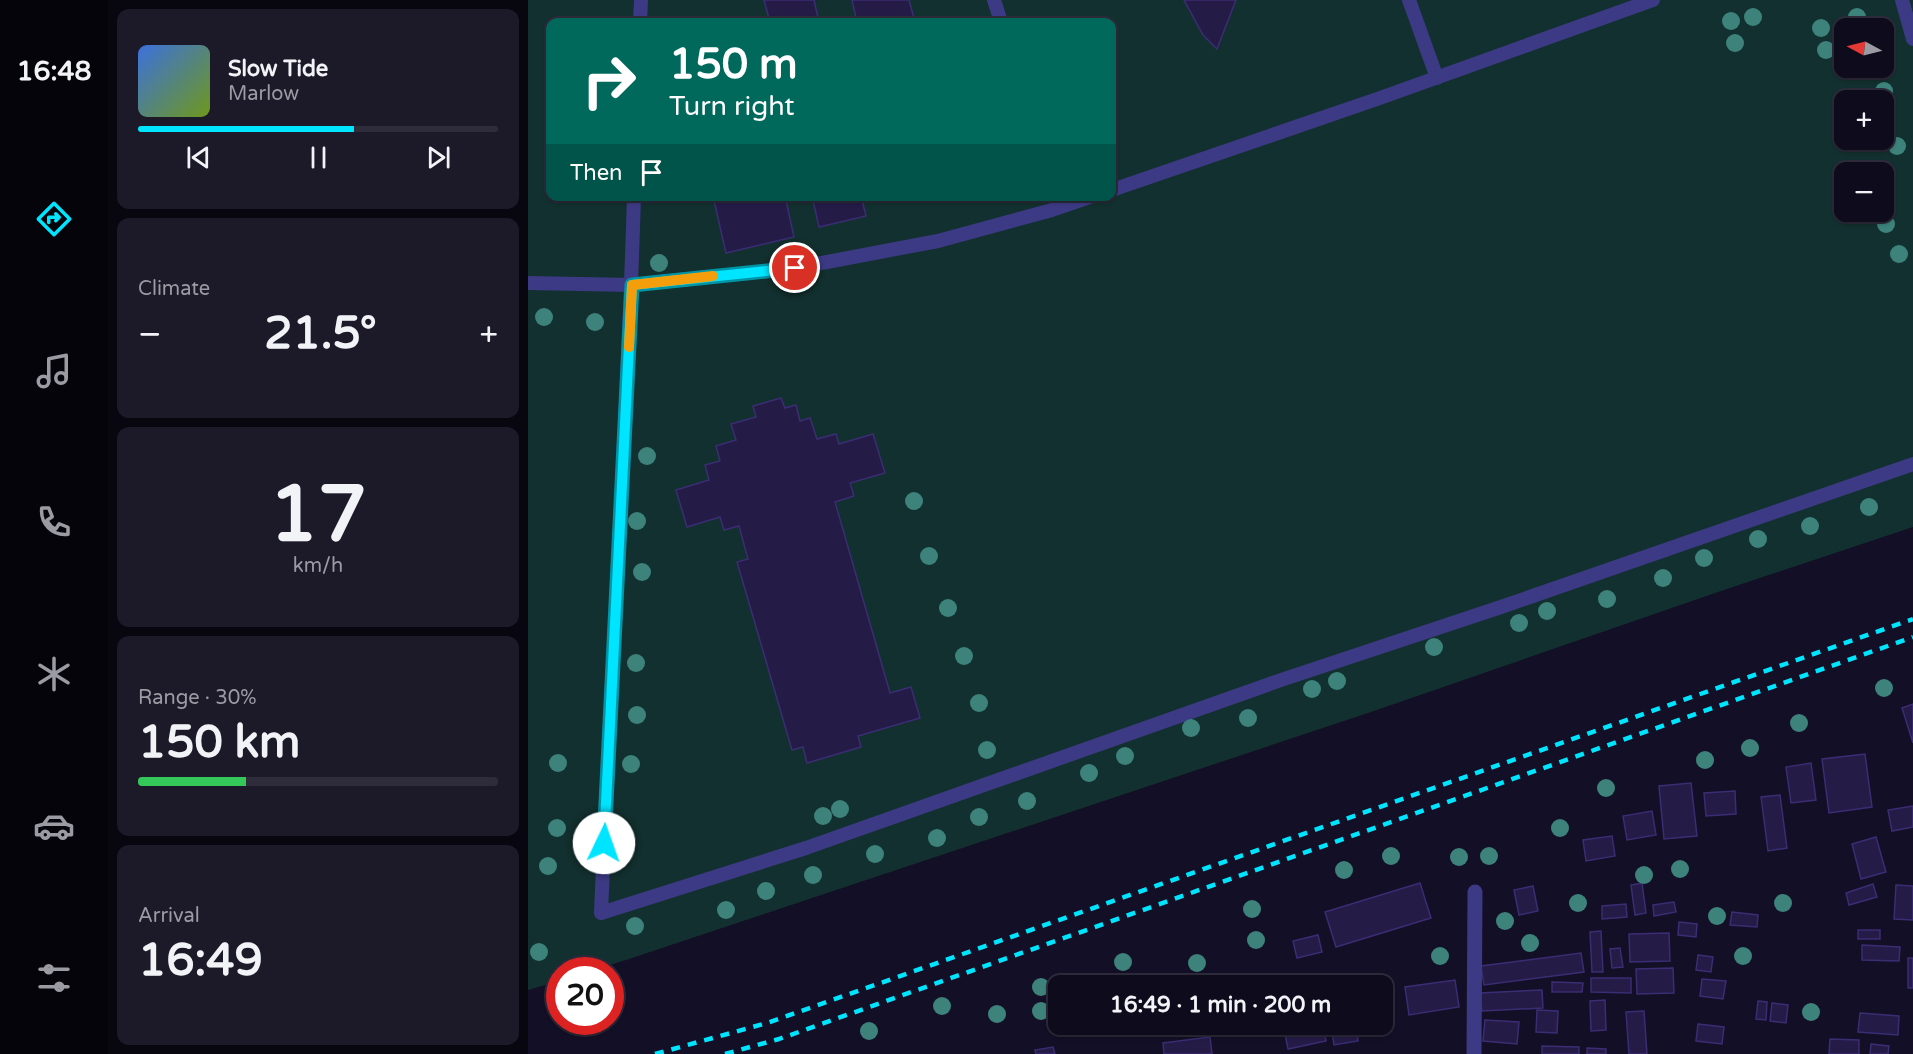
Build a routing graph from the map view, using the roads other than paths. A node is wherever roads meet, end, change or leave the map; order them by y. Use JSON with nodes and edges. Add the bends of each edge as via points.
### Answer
{"nodes":[{"id":1,"x":641,"y":0,"type":"edge"},
{"id":2,"x":994,"y":0,"type":"edge"},
{"id":3,"x":1408,"y":0,"type":"edge"},
{"id":4,"x":1653,"y":0,"type":"edge"},
{"id":5,"x":1902,"y":0,"type":"edge"},
{"id":6,"x":640,"y":18,"type":"edge"},
{"id":7,"x":1000,"y":18,"type":"edge"},
{"id":8,"x":1913,"y":39,"type":"edge"},
{"id":9,"x":1437,"y":78,"type":"junction"},
{"id":10,"x":1116,"y":189,"type":"edge"},
{"id":11,"x":634,"y":201,"type":"edge"},
{"id":12,"x":1050,"y":203,"type":"edge"},
{"id":13,"x":528,"y":283,"type":"edge"},
{"id":14,"x":632,"y":285,"type":"junction"},
{"id":15,"x":1913,"y":464,"type":"edge"},
{"id":16,"x":1475,"y":892,"type":"dead end"},
{"id":17,"x":1474,"y":1054,"type":"edge"}],
"edges":[{"from":1,"to":6,"type":"lane"},
{"from":2,"to":7,"type":"lane"},
{"from":3,"to":9,"type":"lane"},
{"from":4,"to":9,"type":"lane"},
{"from":5,"to":8,"type":"lane"},
{"from":9,"to":10,"type":"lane"},
{"from":11,"to":14,"type":"lane"},
{"from":12,"to":14,"type":"lane","via":[[938,241],[795,268]]},
{"from":13,"to":14,"type":"lane"},
{"from":14,"to":15,"type":"lane","via":[[601,913],[806,848],[1284,679]]},
{"from":16,"to":17,"type":"street"}]}
